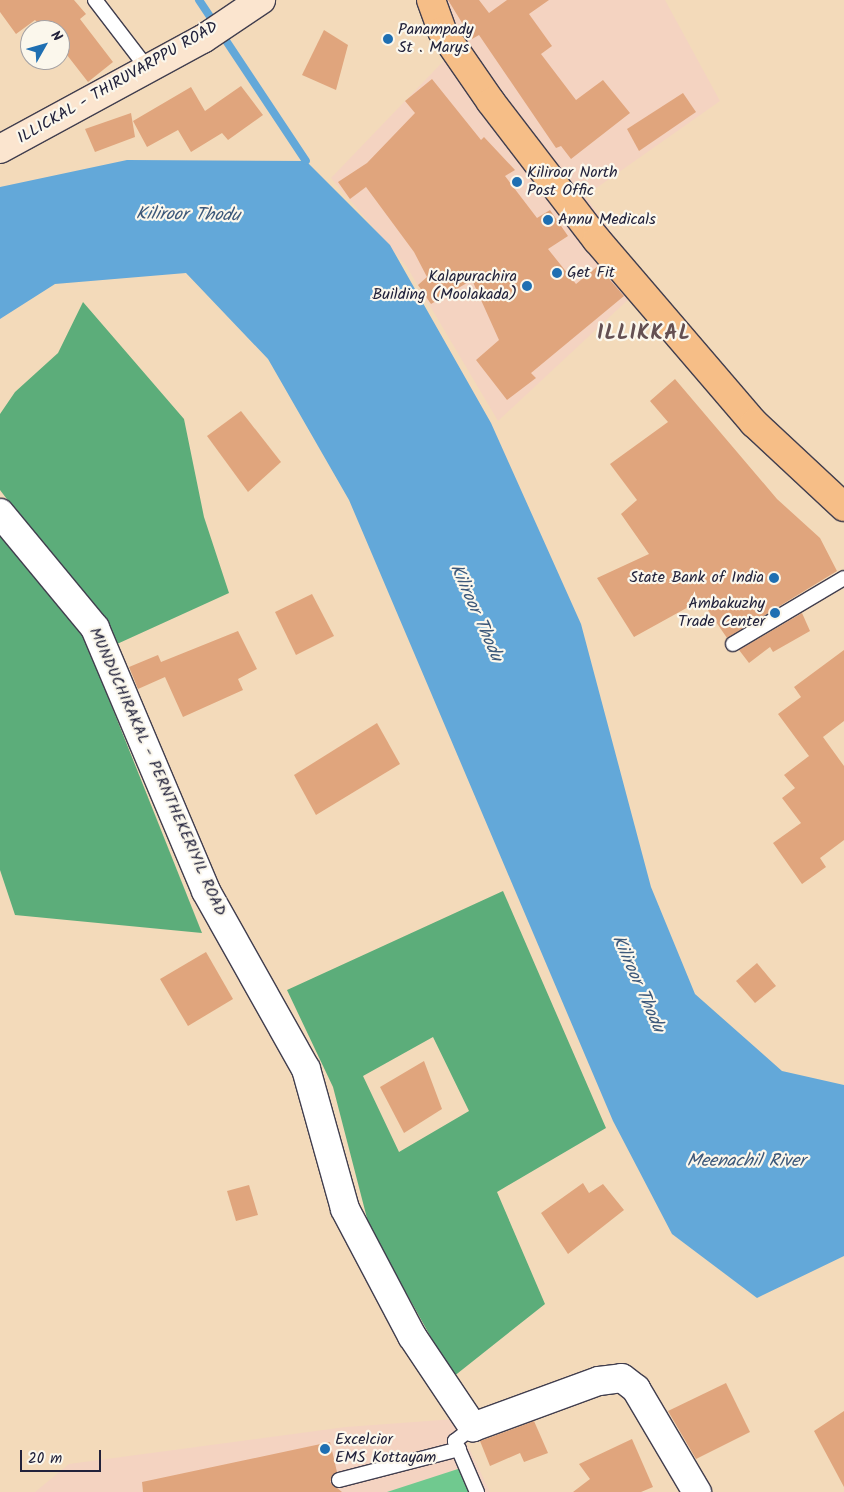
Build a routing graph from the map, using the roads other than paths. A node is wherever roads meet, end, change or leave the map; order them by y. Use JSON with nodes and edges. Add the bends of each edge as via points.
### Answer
{"nodes":[{"id":1,"x":95,"y":0,"type":"edge"},
{"id":2,"x":261,"y":0,"type":"edge"},
{"id":3,"x":431,"y":0,"type":"edge"},
{"id":4,"x":147,"y":68,"type":"junction"},
{"id":5,"x":0,"y":149,"type":"edge"},
{"id":6,"x":844,"y":507,"type":"edge"},
{"id":7,"x":0,"y":513,"type":"edge"},
{"id":8,"x":844,"y":578,"type":"edge"},
{"id":9,"x":734,"y":644,"type":"dead end"},
{"id":10,"x":466,"y":1438,"type":"junction"},
{"id":11,"x":339,"y":1480,"type":"dead end"},
{"id":12,"x":477,"y":1492,"type":"edge"},
{"id":13,"x":697,"y":1492,"type":"edge"}],
"edges":[{"from":1,"to":4,"type":"lane"},
{"from":2,"to":4,"type":"main road","name":"ILLICKAL - THIRUVARPPU ROAD","via":[[202,39]]},
{"from":3,"to":6,"type":"main road","via":[[442,31],[491,102],[596,240],[754,423]]},
{"from":4,"to":5,"type":"main road","name":"ILLICKAL - THIRUVARPPU ROAD"},
{"from":7,"to":10,"type":"street","name":"MUNDUCHIRAKAL - PERNTHEKERIYIL ROAD","via":[[95,628],[206,891],[306,1069],[346,1209]]},
{"from":8,"to":9,"type":"lane"},
{"from":10,"to":11,"type":"lane"},
{"from":10,"to":12,"type":"lane"},
{"from":10,"to":13,"type":"street","via":[[599,1381],[622,1378],[636,1389]]}]}
